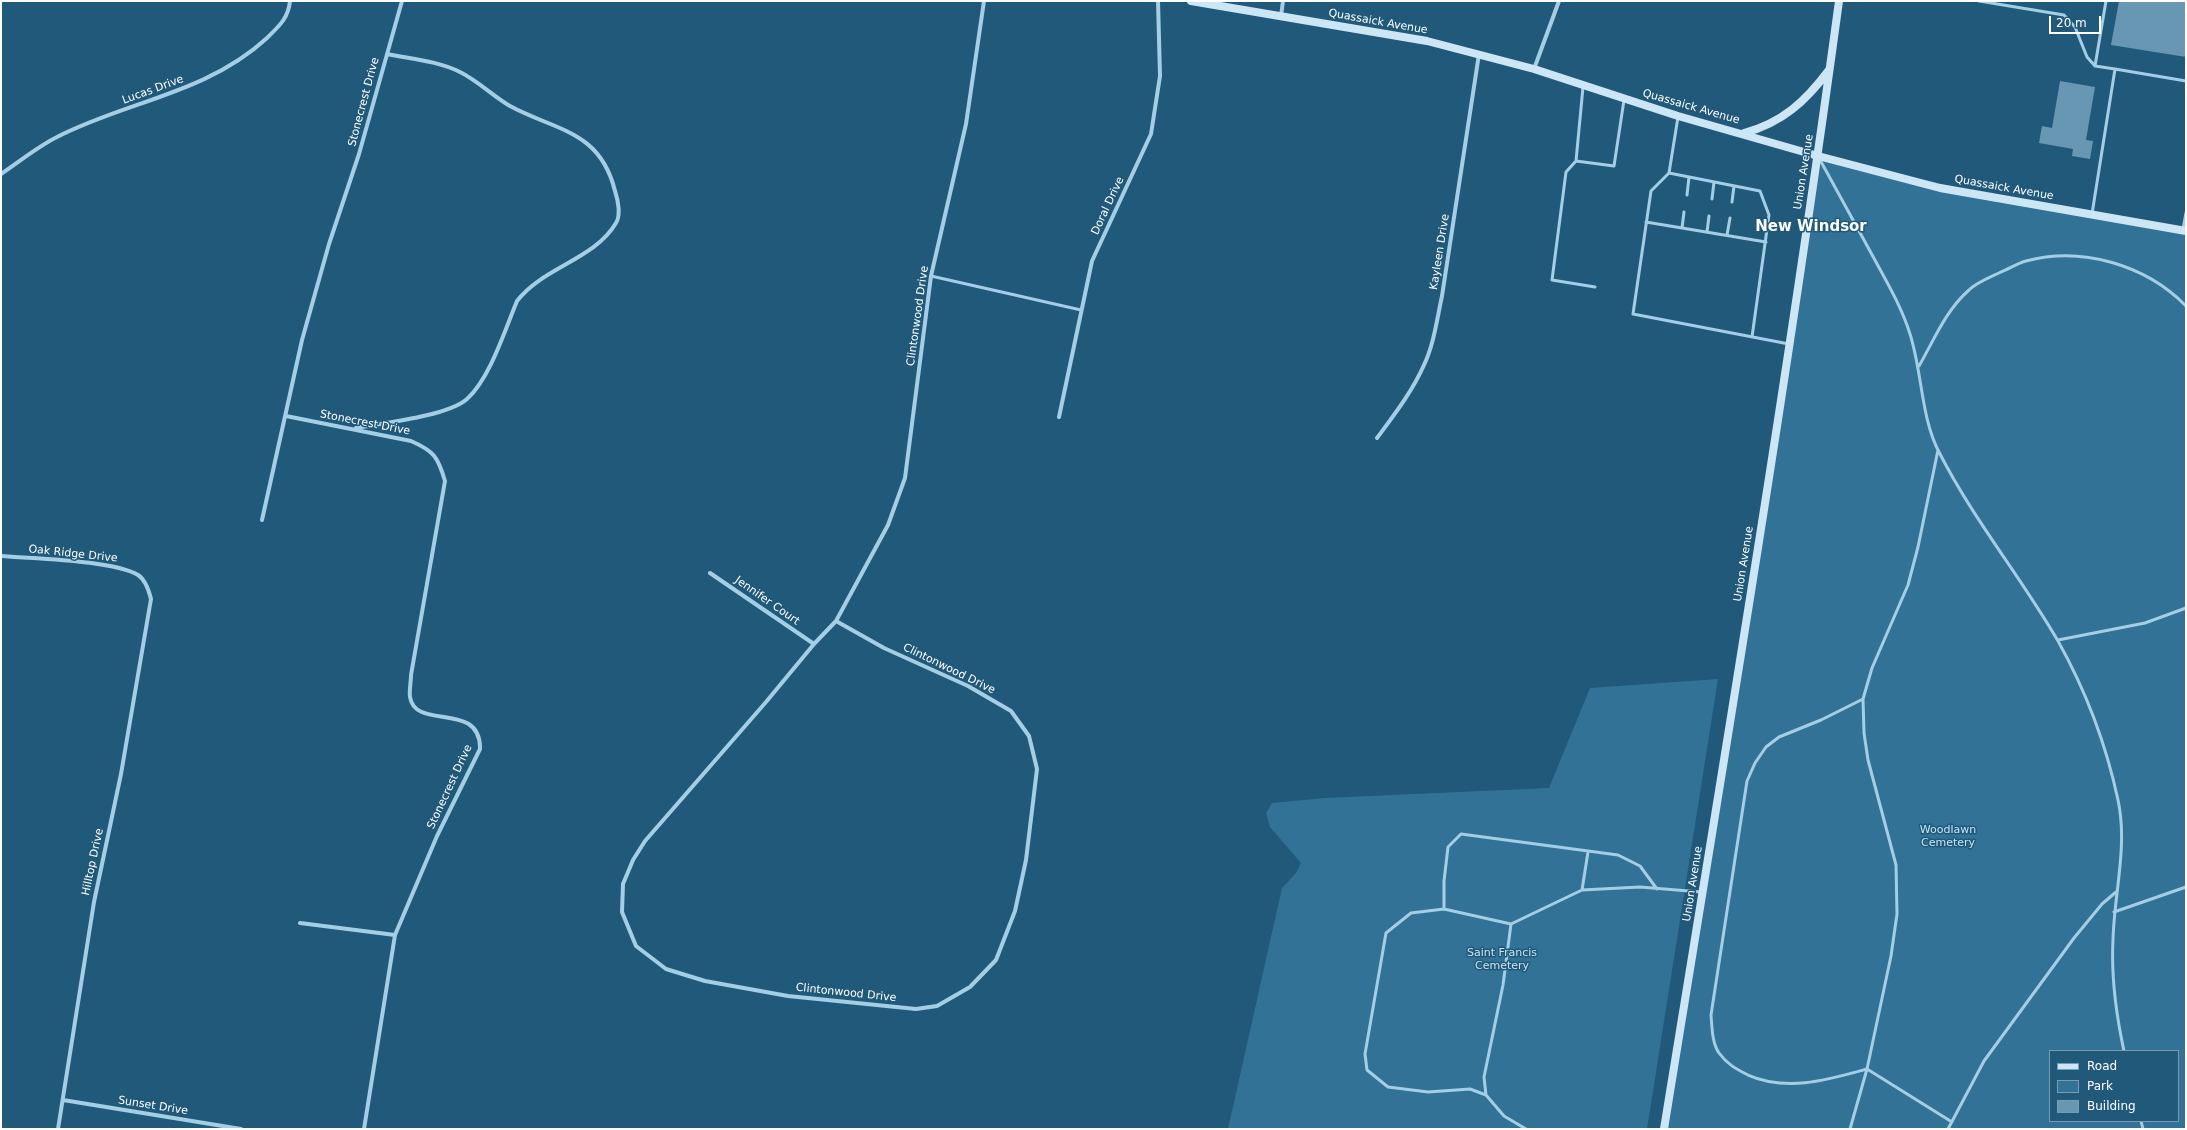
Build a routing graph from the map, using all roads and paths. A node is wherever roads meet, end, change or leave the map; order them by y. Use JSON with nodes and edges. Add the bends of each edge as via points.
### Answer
{"nodes":[{"id":1,"x":290,"y":1,"type":"edge"},
{"id":2,"x":402,"y":1,"type":"edge"},
{"id":3,"x":984,"y":1,"type":"edge"},
{"id":4,"x":1158,"y":1,"type":"edge"},
{"id":5,"x":1191,"y":1,"type":"edge"},
{"id":6,"x":1283,"y":1,"type":"edge"},
{"id":7,"x":1558,"y":1,"type":"edge"},
{"id":8,"x":1839,"y":1,"type":"edge"},
{"id":9,"x":1979,"y":1,"type":"edge"},
{"id":10,"x":2106,"y":1,"type":"edge"},
{"id":11,"x":1281,"y":17,"type":"junction"},
{"id":12,"x":387,"y":54,"type":"junction"},
{"id":13,"x":1479,"y":54,"type":"junction"},
{"id":14,"x":2095,"y":66,"type":"junction"},
{"id":15,"x":1534,"y":69,"type":"junction"},
{"id":16,"x":2115,"y":69,"type":"junction"},
{"id":17,"x":1830,"y":70,"type":"junction"},
{"id":18,"x":2186,"y":81,"type":"edge"},
{"id":19,"x":1583,"y":85,"type":"junction"},
{"id":20,"x":1624,"y":98,"type":"junction"},
{"id":21,"x":1678,"y":116,"type":"junction"},
{"id":22,"x":1743,"y":133,"type":"junction"},
{"id":23,"x":1818,"y":156,"type":"junction"},
{"id":24,"x":1576,"y":161,"type":"junction"},
{"id":25,"x":1669,"y":173,"type":"junction"},
{"id":26,"x":1,"y":174,"type":"edge"},
{"id":27,"x":1690,"y":177,"type":"junction"},
{"id":28,"x":1714,"y":182,"type":"junction"},
{"id":29,"x":1734,"y":186,"type":"junction"},
{"id":30,"x":1687,"y":195,"type":"dead end"},
{"id":31,"x":1712,"y":199,"type":"dead end"},
{"id":32,"x":1732,"y":202,"type":"dead end"},
{"id":33,"x":1684,"y":212,"type":"dead end"},
{"id":34,"x":2186,"y":212,"type":"edge"},
{"id":35,"x":2092,"y":214,"type":"junction"},
{"id":36,"x":1709,"y":216,"type":"dead end"},
{"id":37,"x":1730,"y":218,"type":"dead end"},
{"id":38,"x":1646,"y":222,"type":"junction"},
{"id":39,"x":1682,"y":228,"type":"junction"},
{"id":40,"x":2184,"y":231,"type":"edge"},
{"id":41,"x":1707,"y":232,"type":"junction"},
{"id":42,"x":1727,"y":235,"type":"junction"},
{"id":43,"x":1766,"y":242,"type":"junction"},
{"id":44,"x":931,"y":276,"type":"junction"},
{"id":45,"x":1595,"y":287,"type":"dead end"},
{"id":46,"x":2186,"y":306,"type":"edge"},
{"id":47,"x":1081,"y":310,"type":"junction"},
{"id":48,"x":1752,"y":337,"type":"junction"},
{"id":49,"x":1789,"y":344,"type":"junction"},
{"id":50,"x":1919,"y":366,"type":"junction"},
{"id":51,"x":286,"y":416,"type":"junction"},
{"id":52,"x":1059,"y":417,"type":"dead end"},
{"id":53,"x":353,"y":428,"type":"junction"},
{"id":54,"x":1377,"y":438,"type":"dead end"},
{"id":55,"x":1938,"y":450,"type":"junction"},
{"id":56,"x":262,"y":520,"type":"dead end"},
{"id":57,"x":1,"y":556,"type":"edge"},
{"id":58,"x":710,"y":573,"type":"dead end"},
{"id":59,"x":151,"y":599,"type":"joint"},
{"id":60,"x":2186,"y":608,"type":"edge"},
{"id":61,"x":836,"y":621,"type":"junction"},
{"id":62,"x":2058,"y":640,"type":"junction"},
{"id":63,"x":814,"y":644,"type":"junction"},
{"id":64,"x":1863,"y":699,"type":"junction"},
{"id":65,"x":1588,"y":852,"type":"junction"},
{"id":66,"x":2186,"y":887,"type":"edge"},
{"id":67,"x":1657,"y":889,"type":"junction"},
{"id":68,"x":1582,"y":890,"type":"junction"},
{"id":69,"x":1703,"y":892,"type":"junction"},
{"id":70,"x":2116,"y":892,"type":"junction"},
{"id":71,"x":1444,"y":909,"type":"junction"},
{"id":72,"x":2114,"y":912,"type":"junction"},
{"id":73,"x":300,"y":923,"type":"dead end"},
{"id":74,"x":1511,"y":924,"type":"junction"},
{"id":75,"x":395,"y":935,"type":"junction"},
{"id":76,"x":2124,"y":1050,"type":"edge"},
{"id":77,"x":1867,"y":1069,"type":"junction"},
{"id":78,"x":1486,"y":1095,"type":"junction"},
{"id":79,"x":63,"y":1100,"type":"junction"},
{"id":80,"x":1952,"y":1122,"type":"junction"},
{"id":81,"x":58,"y":1129,"type":"edge"},
{"id":82,"x":241,"y":1129,"type":"edge"},
{"id":83,"x":364,"y":1129,"type":"edge"},
{"id":84,"x":1526,"y":1129,"type":"edge"},
{"id":85,"x":1664,"y":1129,"type":"edge"},
{"id":86,"x":1850,"y":1129,"type":"edge"},
{"id":87,"x":1948,"y":1129,"type":"edge"}],
"edges":[{"from":1,"to":26,"type":"street","name":"Lucas Drive","via":[[289,12],[284,21],[254,49],[211,77],[57,137]]},
{"from":2,"to":12,"type":"street","name":"Stonecrest Drive"},
{"from":3,"to":44,"type":"street","name":"Clintonwood Drive","via":[[966,124]]},
{"from":4,"to":47,"type":"street","name":"Doral Drive","via":[[1160,76],[1151,134],[1092,262]]},
{"from":5,"to":11,"type":"main road","name":"Quassaick Avenue"},
{"from":6,"to":11,"type":"street"},
{"from":7,"to":15,"type":"street"},
{"from":8,"to":17,"type":"main road","name":"Union Avenue"},
{"from":9,"to":14,"type":"lane","via":[[2064,15],[2075,27],[2087,57]]},
{"from":10,"to":14,"type":"lane"},
{"from":11,"to":13,"type":"main road","name":"Quassaick Avenue","via":[[1427,41]]},
{"from":12,"to":51,"type":"street","name":"Stonecrest Drive","via":[[302,340]]},
{"from":12,"to":53,"type":"street","via":[[432,63],[460,72],[510,106],[585,141],[605,162],[612,178],[618,201],[617,222],[602,240],[524,291],[517,301],[482,381],[466,399],[445,411]]},
{"from":13,"to":15,"type":"main road","name":"Quassaick Avenue"},
{"from":13,"to":54,"type":"street","name":"Kayleen Drive","via":[[1435,331],[1425,364],[1410,392]]},
{"from":14,"to":16,"type":"lane"},
{"from":15,"to":19,"type":"main road","name":"Quassaick Avenue"},
{"from":16,"to":18,"type":"lane"},
{"from":16,"to":35,"type":"lane"},
{"from":17,"to":22,"type":"main road","via":[[1812,93],[1788,114],[1773,123]]},
{"from":17,"to":23,"type":"main road","name":"Union Avenue"},
{"from":19,"to":20,"type":"main road","name":"Quassaick Avenue"},
{"from":19,"to":24,"type":"lane"},
{"from":20,"to":21,"type":"main road","name":"Quassaick Avenue"},
{"from":20,"to":24,"type":"lane","via":[[1614,166]]},
{"from":21,"to":22,"type":"main road","name":"Quassaick Avenue"},
{"from":21,"to":25,"type":"lane"},
{"from":22,"to":23,"type":"main road","name":"Quassaick Avenue"},
{"from":23,"to":35,"type":"main road","name":"Quassaick Avenue","via":[[1940,188]]},
{"from":23,"to":49,"type":"main road","name":"Union Avenue"},
{"from":23,"to":50,"type":"lane","via":[[1899,305]]},
{"from":24,"to":45,"type":"lane","via":[[1566,172],[1552,280]]},
{"from":25,"to":27,"type":"lane"},
{"from":25,"to":38,"type":"lane","via":[[1651,191]]},
{"from":27,"to":28,"type":"lane"},
{"from":27,"to":30,"type":"lane"},
{"from":28,"to":29,"type":"lane"},
{"from":28,"to":31,"type":"lane"},
{"from":29,"to":32,"type":"lane"},
{"from":29,"to":43,"type":"lane","via":[[1760,191],[1769,215]]},
{"from":33,"to":39,"type":"lane"},
{"from":34,"to":40,"type":"lane"},
{"from":35,"to":40,"type":"main road","name":"Quassaick Avenue"},
{"from":36,"to":41,"type":"lane"},
{"from":37,"to":42,"type":"lane"},
{"from":38,"to":39,"type":"lane"},
{"from":38,"to":48,"type":"lane","via":[[1633,314]]},
{"from":39,"to":41,"type":"lane"},
{"from":41,"to":42,"type":"lane"},
{"from":42,"to":43,"type":"lane"},
{"from":43,"to":48,"type":"lane"},
{"from":44,"to":47,"type":"lane"},
{"from":44,"to":61,"type":"street","name":"Clintonwood Drive","via":[[906,478],[888,525]]},
{"from":46,"to":50,"type":"lane","via":[[2175,295],[2143,275],[2093,257],[2063,256],[2026,261],[1970,289],[1949,312]]},
{"from":47,"to":52,"type":"street","name":"Doral Drive"},
{"from":48,"to":49,"type":"lane"},
{"from":49,"to":69,"type":"main road","name":"Union Avenue"},
{"from":50,"to":55,"type":"lane","via":[[1929,422]]},
{"from":51,"to":53,"type":"street","name":"Stonecrest Drive"},
{"from":51,"to":56,"type":"street","name":"Stonecrest Drive"},
{"from":53,"to":75,"type":"street","name":"Stonecrest Drive","via":[[411,441],[429,449],[440,465],[444,481],[411,675],[410,698],[418,710],[464,721],[475,728],[480,743],[480,748],[437,836]]},
{"from":55,"to":62,"type":"lane","via":[[1973,511]]},
{"from":55,"to":64,"type":"lane","via":[[1908,585],[1872,668]]},
{"from":57,"to":59,"type":"street","name":"Oak Ridge Drive","via":[[121,567],[140,576],[149,590]]},
{"from":58,"to":63,"type":"street","name":"Jennifer Court"},
{"from":59,"to":79,"type":"street","name":"Hilltop Drive","via":[[121,774],[94,902]]},
{"from":60,"to":62,"type":"lane","via":[[2145,623]]},
{"from":61,"to":63,"type":"street","name":"Clintonwood Drive"},
{"from":61,"to":63,"type":"street","name":"Clintonwood Drive","via":[[884,648],[968,686],[1012,711],[1030,736],[1037,769],[1026,860],[1015,912],[996,960],[970,987],[937,1006],[916,1009],[788,996],[705,981],[656,963],[636,946],[622,912],[623,884],[633,860],[645,841]]},
{"from":62,"to":70,"type":"lane","via":[[2084,692],[2099,731],[2118,802],[2122,845]]},
{"from":64,"to":77,"type":"lane","via":[[1868,760],[1894,859],[1897,887],[1897,914],[1891,956]]},
{"from":64,"to":77,"type":"lane","via":[[1779,737],[1766,747],[1755,763],[1747,781],[1711,1015],[1712,1035],[1718,1052],[1732,1067],[1756,1078],[1797,1084],[1821,1082]]},
{"from":65,"to":67,"type":"lane","via":[[1618,855],[1640,866]]},
{"from":65,"to":68,"type":"lane"},
{"from":65,"to":71,"type":"lane","via":[[1461,834],[1448,847]]},
{"from":66,"to":72,"type":"lane"},
{"from":67,"to":68,"type":"lane","via":[[1640,887]]},
{"from":67,"to":69,"type":"lane"},
{"from":68,"to":74,"type":"lane"},
{"from":69,"to":85,"type":"main road","name":"Union Avenue"},
{"from":70,"to":72,"type":"lane"},
{"from":70,"to":80,"type":"lane","via":[[2102,904],[2074,938],[1984,1061]]},
{"from":71,"to":74,"type":"lane"},
{"from":71,"to":78,"type":"lane","via":[[1411,913],[1386,933],[1365,1054],[1367,1070],[1388,1087],[1428,1092],[1470,1089]]},
{"from":72,"to":76,"type":"lane","via":[[2113,981]]},
{"from":73,"to":75,"type":"street"},
{"from":74,"to":78,"type":"lane","via":[[1503,985],[1484,1077]]},
{"from":75,"to":83,"type":"street","name":"Stonecrest Drive"},
{"from":77,"to":80,"type":"lane"},
{"from":77,"to":86,"type":"lane"},
{"from":78,"to":84,"type":"lane","via":[[1504,1116]]},
{"from":79,"to":81,"type":"street","name":"Hilltop Drive"},
{"from":79,"to":82,"type":"street","name":"Sunset Drive"},
{"from":80,"to":87,"type":"lane"}]}
